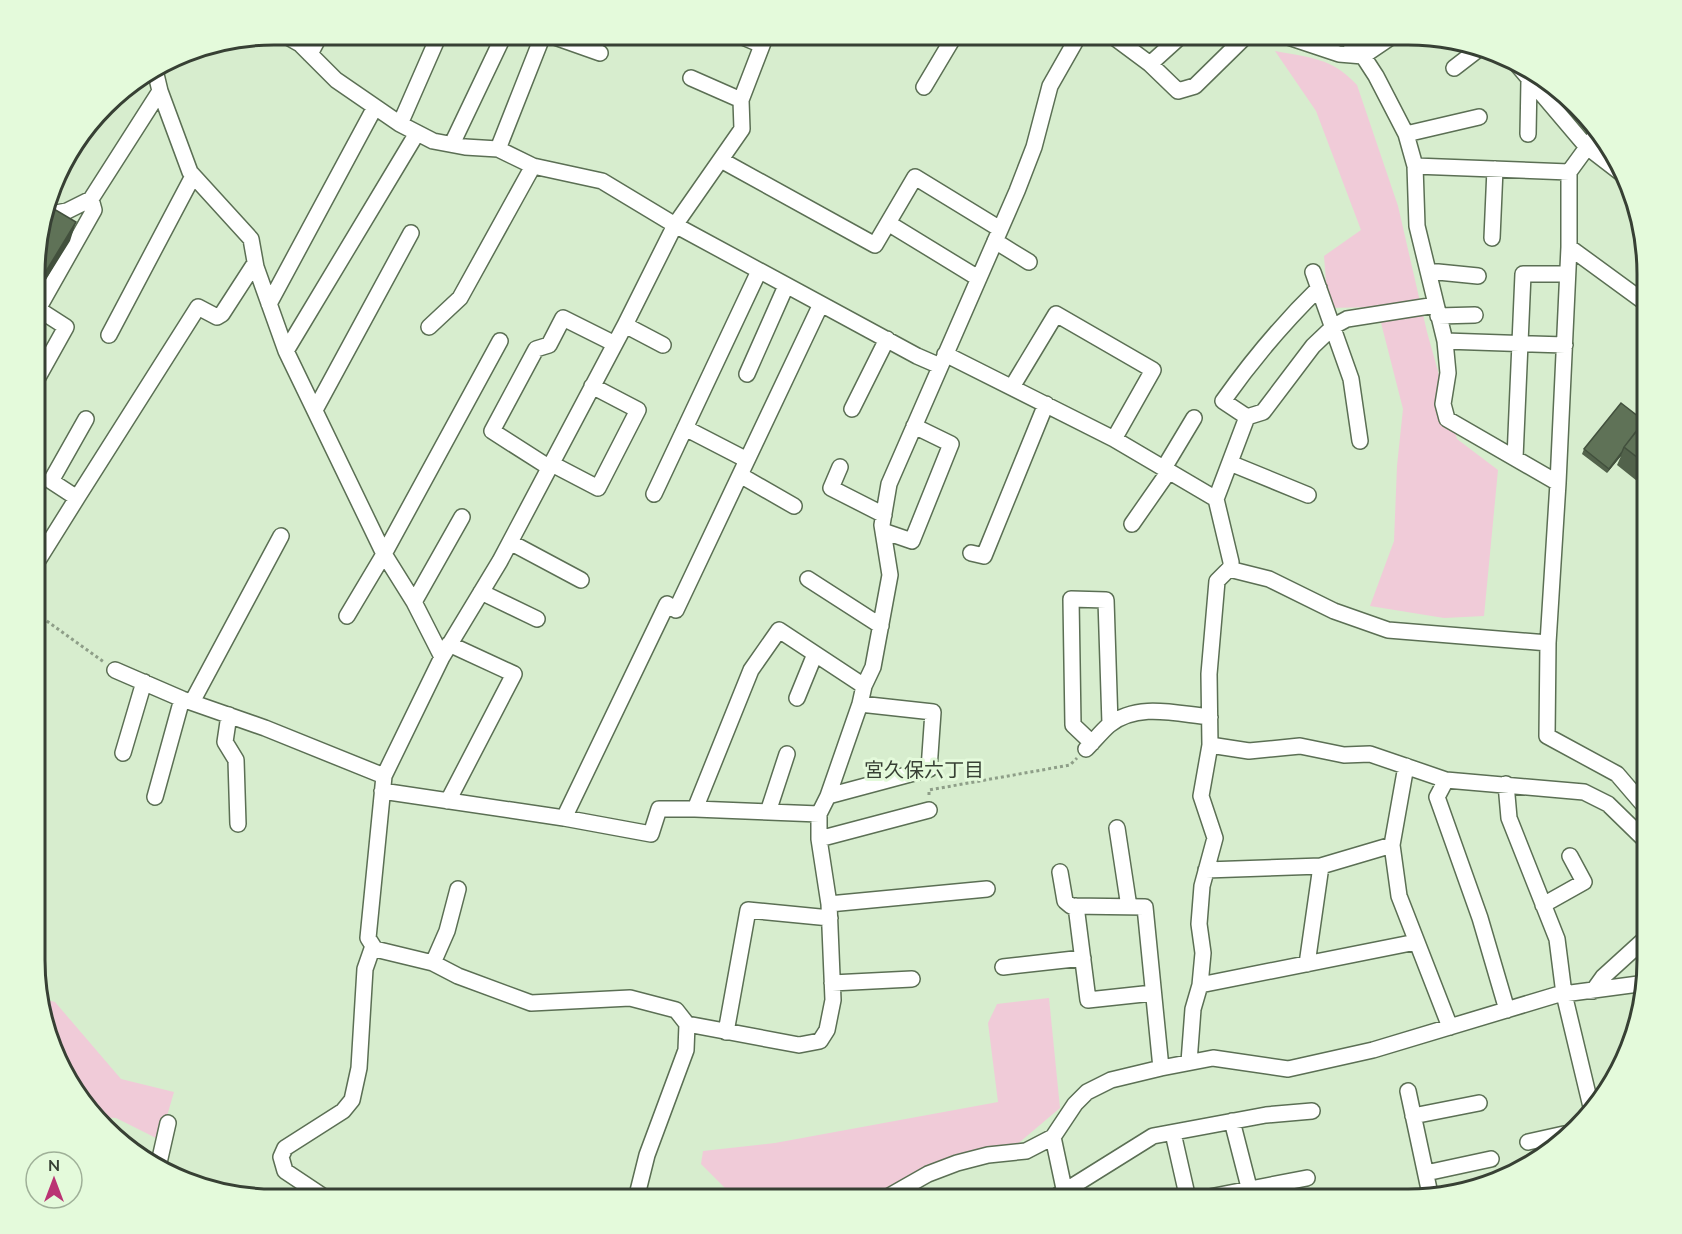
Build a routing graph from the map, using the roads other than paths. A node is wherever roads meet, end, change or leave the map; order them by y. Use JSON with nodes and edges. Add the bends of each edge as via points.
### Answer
{"nodes":[{"id":1,"x":301,"y":45,"type":"edge"},
{"id":2,"x":314,"y":45,"type":"edge"},
{"id":3,"x":434,"y":45,"type":"edge"},
{"id":4,"x":499,"y":45,"type":"edge"},
{"id":5,"x":539,"y":45,"type":"edge"},
{"id":6,"x":577,"y":45,"type":"edge"},
{"id":7,"x":762,"y":45,"type":"edge"},
{"id":8,"x":949,"y":45,"type":"edge"},
{"id":9,"x":1073,"y":45,"type":"edge"},
{"id":10,"x":1124,"y":45,"type":"edge"},
{"id":11,"x":1171,"y":45,"type":"edge"},
{"id":12,"x":1237,"y":45,"type":"edge"},
{"id":13,"x":1313,"y":45,"type":"edge"},
{"id":14,"x":1354,"y":45,"type":"edge"},
{"id":15,"x":1380,"y":45,"type":"edge"},
{"id":16,"x":600,"y":53,"type":"dead end"},
{"id":17,"x":310,"y":54,"type":"junction"},
{"id":18,"x":1472,"y":54,"type":"edge"},
{"id":19,"x":1364,"y":56,"type":"junction"},
{"id":20,"x":1150,"y":64,"type":"junction"},
{"id":21,"x":1454,"y":68,"type":"dead end"},
{"id":22,"x":156,"y":78,"type":"edge"},
{"id":23,"x":691,"y":78,"type":"dead end"},
{"id":24,"x":1529,"y":80,"type":"joint"},
{"id":25,"x":924,"y":87,"type":"dead end"},
{"id":26,"x":160,"y":91,"type":"junction"},
{"id":27,"x":741,"y":100,"type":"junction"},
{"id":28,"x":375,"y":107,"type":"junction"},
{"id":29,"x":1479,"y":117,"type":"dead end"},
{"id":30,"x":400,"y":124,"type":"junction"},
{"id":31,"x":417,"y":133,"type":"junction"},
{"id":32,"x":1406,"y":134,"type":"junction"},
{"id":33,"x":1528,"y":134,"type":"dead end"},
{"id":34,"x":1591,"y":140,"type":"edge"},
{"id":35,"x":452,"y":144,"type":"junction"},
{"id":36,"x":498,"y":148,"type":"junction"},
{"id":37,"x":721,"y":160,"type":"junction"},
{"id":38,"x":533,"y":166,"type":"junction"},
{"id":39,"x":1415,"y":166,"type":"junction"},
{"id":40,"x":1495,"y":169,"type":"junction"},
{"id":41,"x":1569,"y":172,"type":"junction"},
{"id":42,"x":194,"y":176,"type":"junction"},
{"id":43,"x":91,"y":199,"type":"junction"},
{"id":44,"x":54,"y":213,"type":"edge"},
{"id":45,"x":888,"y":223,"type":"junction"},
{"id":46,"x":675,"y":225,"type":"junction"},
{"id":47,"x":411,"y":233,"type":"dead end"},
{"id":48,"x":997,"y":235,"type":"junction"},
{"id":49,"x":1492,"y":238,"type":"dead end"},
{"id":50,"x":1569,"y":247,"type":"junction"},
{"id":51,"x":1029,"y":262,"type":"dead end"},
{"id":52,"x":255,"y":263,"type":"junction"},
{"id":53,"x":759,"y":271,"type":"junction"},
{"id":54,"x":1428,"y":271,"type":"junction"},
{"id":55,"x":1313,"y":272,"type":"dead end"},
{"id":56,"x":1567,"y":274,"type":"junction"},
{"id":57,"x":1478,"y":276,"type":"dead end"},
{"id":58,"x":978,"y":278,"type":"junction"},
{"id":59,"x":786,"y":286,"type":"junction"},
{"id":60,"x":1318,"y":288,"type":"junction"},
{"id":61,"x":45,"y":297,"type":"edge"},
{"id":62,"x":1637,"y":297,"type":"edge"},
{"id":63,"x":269,"y":304,"type":"junction"},
{"id":64,"x":821,"y":304,"type":"junction"},
{"id":65,"x":1437,"y":311,"type":"junction"},
{"id":66,"x":45,"y":314,"type":"edge"},
{"id":67,"x":1475,"y":315,"type":"dead end"},
{"id":68,"x":625,"y":325,"type":"junction"},
{"id":69,"x":429,"y":327,"type":"dead end"},
{"id":70,"x":1332,"y":328,"type":"junction"},
{"id":71,"x":109,"y":335,"type":"dead end"},
{"id":72,"x":887,"y":339,"type":"junction"},
{"id":73,"x":500,"y":341,"type":"dead end"},
{"id":74,"x":1445,"y":341,"type":"junction"},
{"id":75,"x":1521,"y":343,"type":"junction"},
{"id":76,"x":615,"y":344,"type":"junction"},
{"id":77,"x":663,"y":345,"type":"dead end"},
{"id":78,"x":1564,"y":345,"type":"junction"},
{"id":79,"x":286,"y":351,"type":"junction"},
{"id":80,"x":942,"y":360,"type":"junction"},
{"id":81,"x":45,"y":364,"type":"edge"},
{"id":82,"x":747,"y":374,"type":"dead end"},
{"id":83,"x":592,"y":386,"type":"junction"},
{"id":84,"x":1012,"y":387,"type":"junction"},
{"id":85,"x":1046,"y":404,"type":"junction"},
{"id":86,"x":315,"y":410,"type":"junction"},
{"id":87,"x":852,"y":410,"type":"dead end"},
{"id":88,"x":1247,"y":417,"type":"junction"},
{"id":89,"x":1194,"y":418,"type":"dead end"},
{"id":90,"x":86,"y":419,"type":"dead end"},
{"id":91,"x":914,"y":426,"type":"junction"},
{"id":92,"x":685,"y":428,"type":"junction"},
{"id":93,"x":1114,"y":439,"type":"junction"},
{"id":94,"x":1360,"y":441,"type":"dead end"},
{"id":95,"x":1515,"y":458,"type":"junction"},
{"id":96,"x":1230,"y":462,"type":"junction"},
{"id":97,"x":551,"y":466,"type":"junction"},
{"id":98,"x":840,"y":467,"type":"dead end"},
{"id":99,"x":744,"y":468,"type":"junction"},
{"id":100,"x":1166,"y":470,"type":"junction"},
{"id":101,"x":1558,"y":483,"type":"junction"},
{"id":102,"x":654,"y":494,"type":"dead end"},
{"id":103,"x":1308,"y":495,"type":"dead end"},
{"id":104,"x":77,"y":498,"type":"junction"},
{"id":105,"x":1216,"y":499,"type":"junction"},
{"id":106,"x":794,"y":506,"type":"dead end"},
{"id":107,"x":884,"y":515,"type":"junction"},
{"id":108,"x":462,"y":517,"type":"dead end"},
{"id":109,"x":1132,"y":524,"type":"dead end"},
{"id":110,"x":883,"y":531,"type":"junction"},
{"id":111,"x":281,"y":536,"type":"dead end"},
{"id":112,"x":510,"y":542,"type":"junction"},
{"id":113,"x":45,"y":548,"type":"edge"},
{"id":114,"x":971,"y":553,"type":"dead end"},
{"id":115,"x":384,"y":554,"type":"junction"},
{"id":116,"x":1229,"y":569,"type":"junction"},
{"id":117,"x":808,"y":579,"type":"dead end"},
{"id":118,"x":581,"y":580,"type":"dead end"},
{"id":119,"x":481,"y":592,"type":"junction"},
{"id":120,"x":414,"y":602,"type":"junction"},
{"id":121,"x":347,"y":616,"type":"dead end"},
{"id":122,"x":537,"y":619,"type":"dead end"},
{"id":123,"x":881,"y":626,"type":"junction"},
{"id":124,"x":1548,"y":643,"type":"junction"},
{"id":125,"x":445,"y":650,"type":"junction"},
{"id":126,"x":815,"y":654,"type":"junction"},
{"id":127,"x":115,"y":670,"type":"road end"},
{"id":128,"x":144,"y":682,"type":"junction"},
{"id":129,"x":864,"y":686,"type":"junction"},
{"id":130,"x":796,"y":698,"type":"dead end"},
{"id":131,"x":187,"y":700,"type":"junction"},
{"id":132,"x":860,"y":704,"type":"junction"},
{"id":133,"x":230,"y":715,"type":"junction"},
{"id":134,"x":1210,"y":717,"type":"junction"},
{"id":135,"x":1110,"y":724,"type":"junction"},
{"id":136,"x":1210,"y":745,"type":"junction"},
{"id":137,"x":123,"y":753,"type":"dead end"},
{"id":138,"x":787,"y":754,"type":"dead end"},
{"id":139,"x":1406,"y":766,"type":"junction"},
{"id":140,"x":1446,"y":780,"type":"junction"},
{"id":141,"x":383,"y":784,"type":"junction"},
{"id":142,"x":1506,"y":784,"type":"junction"},
{"id":143,"x":828,"y":796,"type":"junction"},
{"id":144,"x":155,"y":797,"type":"dead end"},
{"id":145,"x":1637,"y":797,"type":"edge"},
{"id":146,"x":448,"y":801,"type":"junction"},
{"id":147,"x":695,"y":809,"type":"junction"},
{"id":148,"x":929,"y":810,"type":"road end"},
{"id":149,"x":768,"y":812,"type":"junction"},
{"id":150,"x":819,"y":814,"type":"junction"},
{"id":151,"x":564,"y":818,"type":"junction"},
{"id":152,"x":238,"y":824,"type":"dead end"},
{"id":153,"x":1117,"y":828,"type":"dead end"},
{"id":154,"x":1637,"y":832,"type":"edge"},
{"id":155,"x":819,"y":839,"type":"junction"},
{"id":156,"x":1392,"y":845,"type":"junction"},
{"id":157,"x":1570,"y":856,"type":"dead end"},
{"id":158,"x":1322,"y":866,"type":"junction"},
{"id":159,"x":1206,"y":870,"type":"junction"},
{"id":160,"x":1060,"y":872,"type":"dead end"},
{"id":161,"x":458,"y":889,"type":"dead end"},
{"id":162,"x":987,"y":889,"type":"dead end"},
{"id":163,"x":1543,"y":905,"type":"junction"},
{"id":164,"x":1076,"y":906,"type":"junction"},
{"id":165,"x":1129,"y":907,"type":"junction"},
{"id":166,"x":829,"y":911,"type":"junction"},
{"id":167,"x":1416,"y":942,"type":"junction"},
{"id":168,"x":373,"y":946,"type":"junction"},
{"id":169,"x":1637,"y":948,"type":"edge"},
{"id":170,"x":1083,"y":958,"type":"junction"},
{"id":171,"x":433,"y":963,"type":"junction"},
{"id":172,"x":1307,"y":964,"type":"junction"},
{"id":173,"x":1003,"y":967,"type":"dead end"},
{"id":174,"x":912,"y":979,"type":"dead end"},
{"id":175,"x":832,"y":983,"type":"junction"},
{"id":176,"x":1636,"y":984,"type":"edge"},
{"id":177,"x":1200,"y":985,"type":"junction"},
{"id":178,"x":1593,"y":991,"type":"junction"},
{"id":179,"x":1153,"y":993,"type":"junction"},
{"id":180,"x":1564,"y":994,"type":"junction"},
{"id":181,"x":1507,"y":1010,"type":"junction"},
{"id":182,"x":687,"y":1024,"type":"junction"},
{"id":183,"x":1450,"y":1027,"type":"junction"},
{"id":184,"x":726,"y":1032,"type":"junction"},
{"id":185,"x":1189,"y":1062,"type":"junction"},
{"id":186,"x":1161,"y":1068,"type":"junction"},
{"id":187,"x":1408,"y":1091,"type":"dead end"},
{"id":188,"x":1589,"y":1100,"type":"edge"},
{"id":189,"x":1479,"y":1102,"type":"dead end"},
{"id":190,"x":1312,"y":1111,"type":"dead end"},
{"id":191,"x":1413,"y":1116,"type":"junction"},
{"id":192,"x":1232,"y":1122,"type":"junction"},
{"id":193,"x":168,"y":1123,"type":"dead end"},
{"id":194,"x":1173,"y":1133,"type":"junction"},
{"id":195,"x":1554,"y":1136,"type":"edge"},
{"id":196,"x":1053,"y":1137,"type":"junction"},
{"id":197,"x":1528,"y":1142,"type":"dead end"},
{"id":198,"x":160,"y":1158,"type":"edge"},
{"id":199,"x":1491,"y":1159,"type":"dead end"},
{"id":200,"x":1426,"y":1173,"type":"junction"},
{"id":201,"x":1307,"y":1178,"type":"dead end"},
{"id":202,"x":1429,"y":1188,"type":"edge"},
{"id":203,"x":314,"y":1189,"type":"edge"},
{"id":204,"x":638,"y":1189,"type":"edge"},
{"id":205,"x":902,"y":1189,"type":"edge"},
{"id":206,"x":1060,"y":1189,"type":"edge"},
{"id":207,"x":1073,"y":1189,"type":"edge"},
{"id":208,"x":1186,"y":1189,"type":"edge"},
{"id":209,"x":1250,"y":1189,"type":"edge"},
{"id":210,"x":1268,"y":1189,"type":"edge"}],
"edges":[{"from":1,"to":17,"type":"street"},
{"from":2,"to":17,"type":"street"},
{"from":3,"to":30,"type":"street"},
{"from":4,"to":35,"type":"street"},
{"from":5,"to":36,"type":"street"},
{"from":6,"to":16,"type":"street"},
{"from":7,"to":27,"type":"street"},
{"from":8,"to":25,"type":"street"},
{"from":9,"to":48,"type":"street","via":[[1050,86],[1034,147]]},
{"from":10,"to":20,"type":"street"},
{"from":11,"to":20,"type":"street"},
{"from":12,"to":20,"type":"street","via":[[1195,86],[1178,91]]},
{"from":13,"to":19,"type":"street","via":[[1340,54]]},
{"from":14,"to":19,"type":"street"},
{"from":15,"to":19,"type":"street"},
{"from":17,"to":28,"type":"street","via":[[336,80]]},
{"from":18,"to":21,"type":"street"},
{"from":19,"to":32,"type":"street"},
{"from":22,"to":26,"type":"street"},
{"from":23,"to":27,"type":"street"},
{"from":24,"to":33,"type":"street"},
{"from":24,"to":34,"type":"street"},
{"from":26,"to":42,"type":"street"},
{"from":26,"to":43,"type":"street"},
{"from":27,"to":37,"type":"street","via":[[742,129]]},
{"from":28,"to":30,"type":"street"},
{"from":28,"to":63,"type":"street"},
{"from":29,"to":32,"type":"street"},
{"from":30,"to":31,"type":"street"},
{"from":31,"to":35,"type":"street"},
{"from":31,"to":79,"type":"street"},
{"from":32,"to":39,"type":"street"},
{"from":34,"to":41,"type":"street"},
{"from":35,"to":36,"type":"street"},
{"from":36,"to":38,"type":"street"},
{"from":37,"to":45,"type":"street","via":[[874,245]]},
{"from":37,"to":46,"type":"street"},
{"from":38,"to":46,"type":"street","via":[[602,181]]},
{"from":38,"to":69,"type":"street","via":[[460,298]]},
{"from":39,"to":40,"type":"street"},
{"from":39,"to":54,"type":"street","via":[[1417,226]]},
{"from":40,"to":41,"type":"street"},
{"from":40,"to":49,"type":"street"},
{"from":41,"to":50,"type":"street"},
{"from":42,"to":52,"type":"street","via":[[250,239]]},
{"from":42,"to":71,"type":"street"},
{"from":43,"to":44,"type":"street"},
{"from":43,"to":61,"type":"street","via":[[94,210]]},
{"from":45,"to":48,"type":"street","via":[[915,177]]},
{"from":45,"to":58,"type":"street"},
{"from":46,"to":53,"type":"street"},
{"from":46,"to":68,"type":"street"},
{"from":47,"to":86,"type":"street"},
{"from":48,"to":51,"type":"street"},
{"from":48,"to":58,"type":"street"},
{"from":50,"to":56,"type":"street"},
{"from":50,"to":62,"type":"street"},
{"from":52,"to":63,"type":"street"},
{"from":52,"to":104,"type":"street","via":[[222,314],[217,317],[198,307]]},
{"from":53,"to":59,"type":"street"},
{"from":53,"to":92,"type":"street"},
{"from":54,"to":57,"type":"street"},
{"from":54,"to":65,"type":"street"},
{"from":55,"to":60,"type":"street"},
{"from":56,"to":75,"type":"street","via":[[1523,274]]},
{"from":56,"to":78,"type":"street"},
{"from":58,"to":80,"type":"street"},
{"from":59,"to":64,"type":"street"},
{"from":59,"to":82,"type":"street"},
{"from":60,"to":70,"type":"street"},
{"from":60,"to":88,"type":"street","via":[[1254,358],[1224,401]]},
{"from":63,"to":79,"type":"street"},
{"from":64,"to":72,"type":"street"},
{"from":64,"to":99,"type":"street"},
{"from":65,"to":67,"type":"street"},
{"from":65,"to":70,"type":"street","via":[[1347,319]]},
{"from":65,"to":74,"type":"street"},
{"from":66,"to":81,"type":"street","via":[[66,327]]},
{"from":68,"to":76,"type":"street"},
{"from":68,"to":77,"type":"street"},
{"from":70,"to":88,"type":"street","via":[[1312,346],[1263,411]]},
{"from":70,"to":94,"type":"street","via":[[1351,379]]},
{"from":72,"to":80,"type":"street"},
{"from":72,"to":87,"type":"street"},
{"from":73,"to":115,"type":"street"},
{"from":74,"to":75,"type":"street"},
{"from":74,"to":95,"type":"street","via":[[1448,373],[1443,404],[1447,419]]},
{"from":75,"to":78,"type":"street"},
{"from":75,"to":95,"type":"street"},
{"from":76,"to":83,"type":"street"},
{"from":76,"to":97,"type":"street","via":[[563,318],[549,345],[536,349],[497,421],[492,432]]},
{"from":78,"to":101,"type":"street"},
{"from":79,"to":86,"type":"street"},
{"from":80,"to":84,"type":"street"},
{"from":80,"to":91,"type":"street"},
{"from":83,"to":97,"type":"street"},
{"from":83,"to":97,"type":"street","via":[[638,411],[598,488]]},
{"from":84,"to":85,"type":"street"},
{"from":84,"to":93,"type":"street","via":[[1056,314],[1153,370]]},
{"from":85,"to":93,"type":"street"},
{"from":85,"to":114,"type":"street","via":[[984,556]]},
{"from":86,"to":115,"type":"street"},
{"from":88,"to":96,"type":"street"},
{"from":89,"to":100,"type":"street"},
{"from":90,"to":104,"type":"street","via":[[51,481]]},
{"from":91,"to":107,"type":"street","via":[[889,484]]},
{"from":91,"to":110,"type":"street","via":[[951,444],[912,541]]},
{"from":92,"to":99,"type":"street"},
{"from":92,"to":102,"type":"street"},
{"from":93,"to":100,"type":"street"},
{"from":95,"to":101,"type":"street"},
{"from":96,"to":103,"type":"street"},
{"from":96,"to":105,"type":"street"},
{"from":97,"to":112,"type":"street"},
{"from":98,"to":107,"type":"street","via":[[831,488]]},
{"from":99,"to":106,"type":"street"},
{"from":99,"to":151,"type":"street","via":[[676,610],[667,604]]},
{"from":100,"to":105,"type":"street"},
{"from":100,"to":109,"type":"street"},
{"from":101,"to":124,"type":"street"},
{"from":104,"to":113,"type":"street"},
{"from":105,"to":116,"type":"street","via":[[1231,562]]},
{"from":107,"to":110,"type":"street"},
{"from":108,"to":120,"type":"street"},
{"from":110,"to":123,"type":"street","via":[[890,574]]},
{"from":111,"to":131,"type":"street"},
{"from":112,"to":118,"type":"street"},
{"from":112,"to":119,"type":"street"},
{"from":115,"to":120,"type":"street"},
{"from":115,"to":121,"type":"street"},
{"from":116,"to":124,"type":"street","via":[[1269,579],[1334,611],[1388,630]]},
{"from":116,"to":134,"type":"street","via":[[1217,581],[1209,674]]},
{"from":117,"to":123,"type":"street"},
{"from":119,"to":122,"type":"street"},
{"from":119,"to":125,"type":"street"},
{"from":120,"to":125,"type":"street"},
{"from":123,"to":129,"type":"street","via":[[873,667]]},
{"from":124,"to":145,"type":"street","via":[[1546,736],[1617,774]]},
{"from":125,"to":141,"type":"street"},
{"from":125,"to":146,"type":"street","via":[[514,674]]},
{"from":126,"to":129,"type":"street"},
{"from":126,"to":130,"type":"street"},
{"from":126,"to":147,"type":"street","via":[[779,630],[751,670]]},
{"from":127,"to":128,"type":"street"},
{"from":128,"to":131,"type":"street"},
{"from":128,"to":137,"type":"street"},
{"from":129,"to":132,"type":"street"},
{"from":131,"to":133,"type":"street"},
{"from":131,"to":144,"type":"street"},
{"from":132,"to":143,"type":"street"},
{"from":132,"to":143,"type":"street","via":[[933,712],[929,769]]},
{"from":133,"to":141,"type":"street"},
{"from":133,"to":152,"type":"street","via":[[225,742],[236,760]]},
{"from":134,"to":135,"type":"street","via":[[1149,711],[1132,713]]},
{"from":134,"to":136,"type":"street"},
{"from":135,"to":135,"type":"street","via":[[1089,746],[1073,726],[1071,599],[1106,600]]},
{"from":136,"to":139,"type":"street","via":[[1249,751],[1300,746],[1344,755],[1370,754]]},
{"from":136,"to":159,"type":"street","via":[[1201,796],[1215,838]]},
{"from":138,"to":149,"type":"street"},
{"from":139,"to":140,"type":"street"},
{"from":139,"to":156,"type":"street"},
{"from":140,"to":142,"type":"street"},
{"from":140,"to":181,"type":"street","via":[[1437,797],[1480,918]]},
{"from":141,"to":146,"type":"street"},
{"from":141,"to":168,"type":"street","via":[[368,939]]},
{"from":142,"to":154,"type":"street","via":[[1584,792],[1608,804]]},
{"from":142,"to":163,"type":"street","via":[[1509,818]]},
{"from":143,"to":150,"type":"street"},
{"from":146,"to":151,"type":"street"},
{"from":147,"to":149,"type":"street"},
{"from":147,"to":151,"type":"street","via":[[660,809],[651,834]]},
{"from":148,"to":155,"type":"street"},
{"from":149,"to":150,"type":"street"},
{"from":150,"to":155,"type":"street"},
{"from":153,"to":165,"type":"street"},
{"from":155,"to":166,"type":"street"},
{"from":156,"to":158,"type":"street"},
{"from":156,"to":167,"type":"street","via":[[1399,896]]},
{"from":157,"to":163,"type":"street","via":[[1584,882]]},
{"from":158,"to":159,"type":"street"},
{"from":158,"to":172,"type":"street"},
{"from":159,"to":177,"type":"street","via":[[1199,924],[1203,953]]},
{"from":160,"to":164,"type":"street","via":[[1065,901]]},
{"from":161,"to":171,"type":"street","via":[[447,931]]},
{"from":162,"to":166,"type":"street"},
{"from":163,"to":180,"type":"street","via":[[1557,939]]},
{"from":164,"to":165,"type":"street"},
{"from":164,"to":170,"type":"street"},
{"from":165,"to":179,"type":"street","via":[[1145,908]]},
{"from":166,"to":175,"type":"street"},
{"from":166,"to":184,"type":"street","via":[[748,910]]},
{"from":167,"to":172,"type":"street"},
{"from":167,"to":183,"type":"street"},
{"from":168,"to":171,"type":"street"},
{"from":168,"to":203,"type":"street","via":[[365,969],[352,1100],[343,1111],[285,1148],[281,1157],[285,1171]]},
{"from":169,"to":178,"type":"street"},
{"from":170,"to":173,"type":"street"},
{"from":170,"to":179,"type":"street","via":[[1088,1000]]},
{"from":171,"to":182,"type":"street","via":[[531,1003],[630,998],[676,1010]]},
{"from":172,"to":177,"type":"street"},
{"from":174,"to":175,"type":"street"},
{"from":175,"to":184,"type":"street","via":[[827,1030],[820,1041],[800,1045]]},
{"from":176,"to":178,"type":"street"},
{"from":177,"to":185,"type":"street","via":[[1192,1009]]},
{"from":178,"to":180,"type":"street"},
{"from":179,"to":186,"type":"street"},
{"from":180,"to":181,"type":"street"},
{"from":180,"to":188,"type":"street"},
{"from":181,"to":183,"type":"street"},
{"from":182,"to":184,"type":"street"},
{"from":182,"to":204,"type":"street","via":[[686,1050],[646,1155]]},
{"from":183,"to":185,"type":"street","via":[[1288,1069],[1213,1058]]},
{"from":185,"to":186,"type":"street"},
{"from":186,"to":196,"type":"street","via":[[1112,1080],[1087,1092]]},
{"from":187,"to":191,"type":"street"},
{"from":189,"to":191,"type":"street"},
{"from":190,"to":192,"type":"street"},
{"from":191,"to":200,"type":"street"},
{"from":192,"to":194,"type":"street"},
{"from":192,"to":209,"type":"street"},
{"from":193,"to":198,"type":"street"},
{"from":194,"to":207,"type":"street","via":[[1153,1136]]},
{"from":194,"to":208,"type":"street"},
{"from":195,"to":197,"type":"street"},
{"from":196,"to":205,"type":"street","via":[[1026,1152],[988,1155],[937,1170]]},
{"from":196,"to":206,"type":"street"},
{"from":199,"to":200,"type":"street"},
{"from":200,"to":202,"type":"street"},
{"from":201,"to":210,"type":"street"}]}
